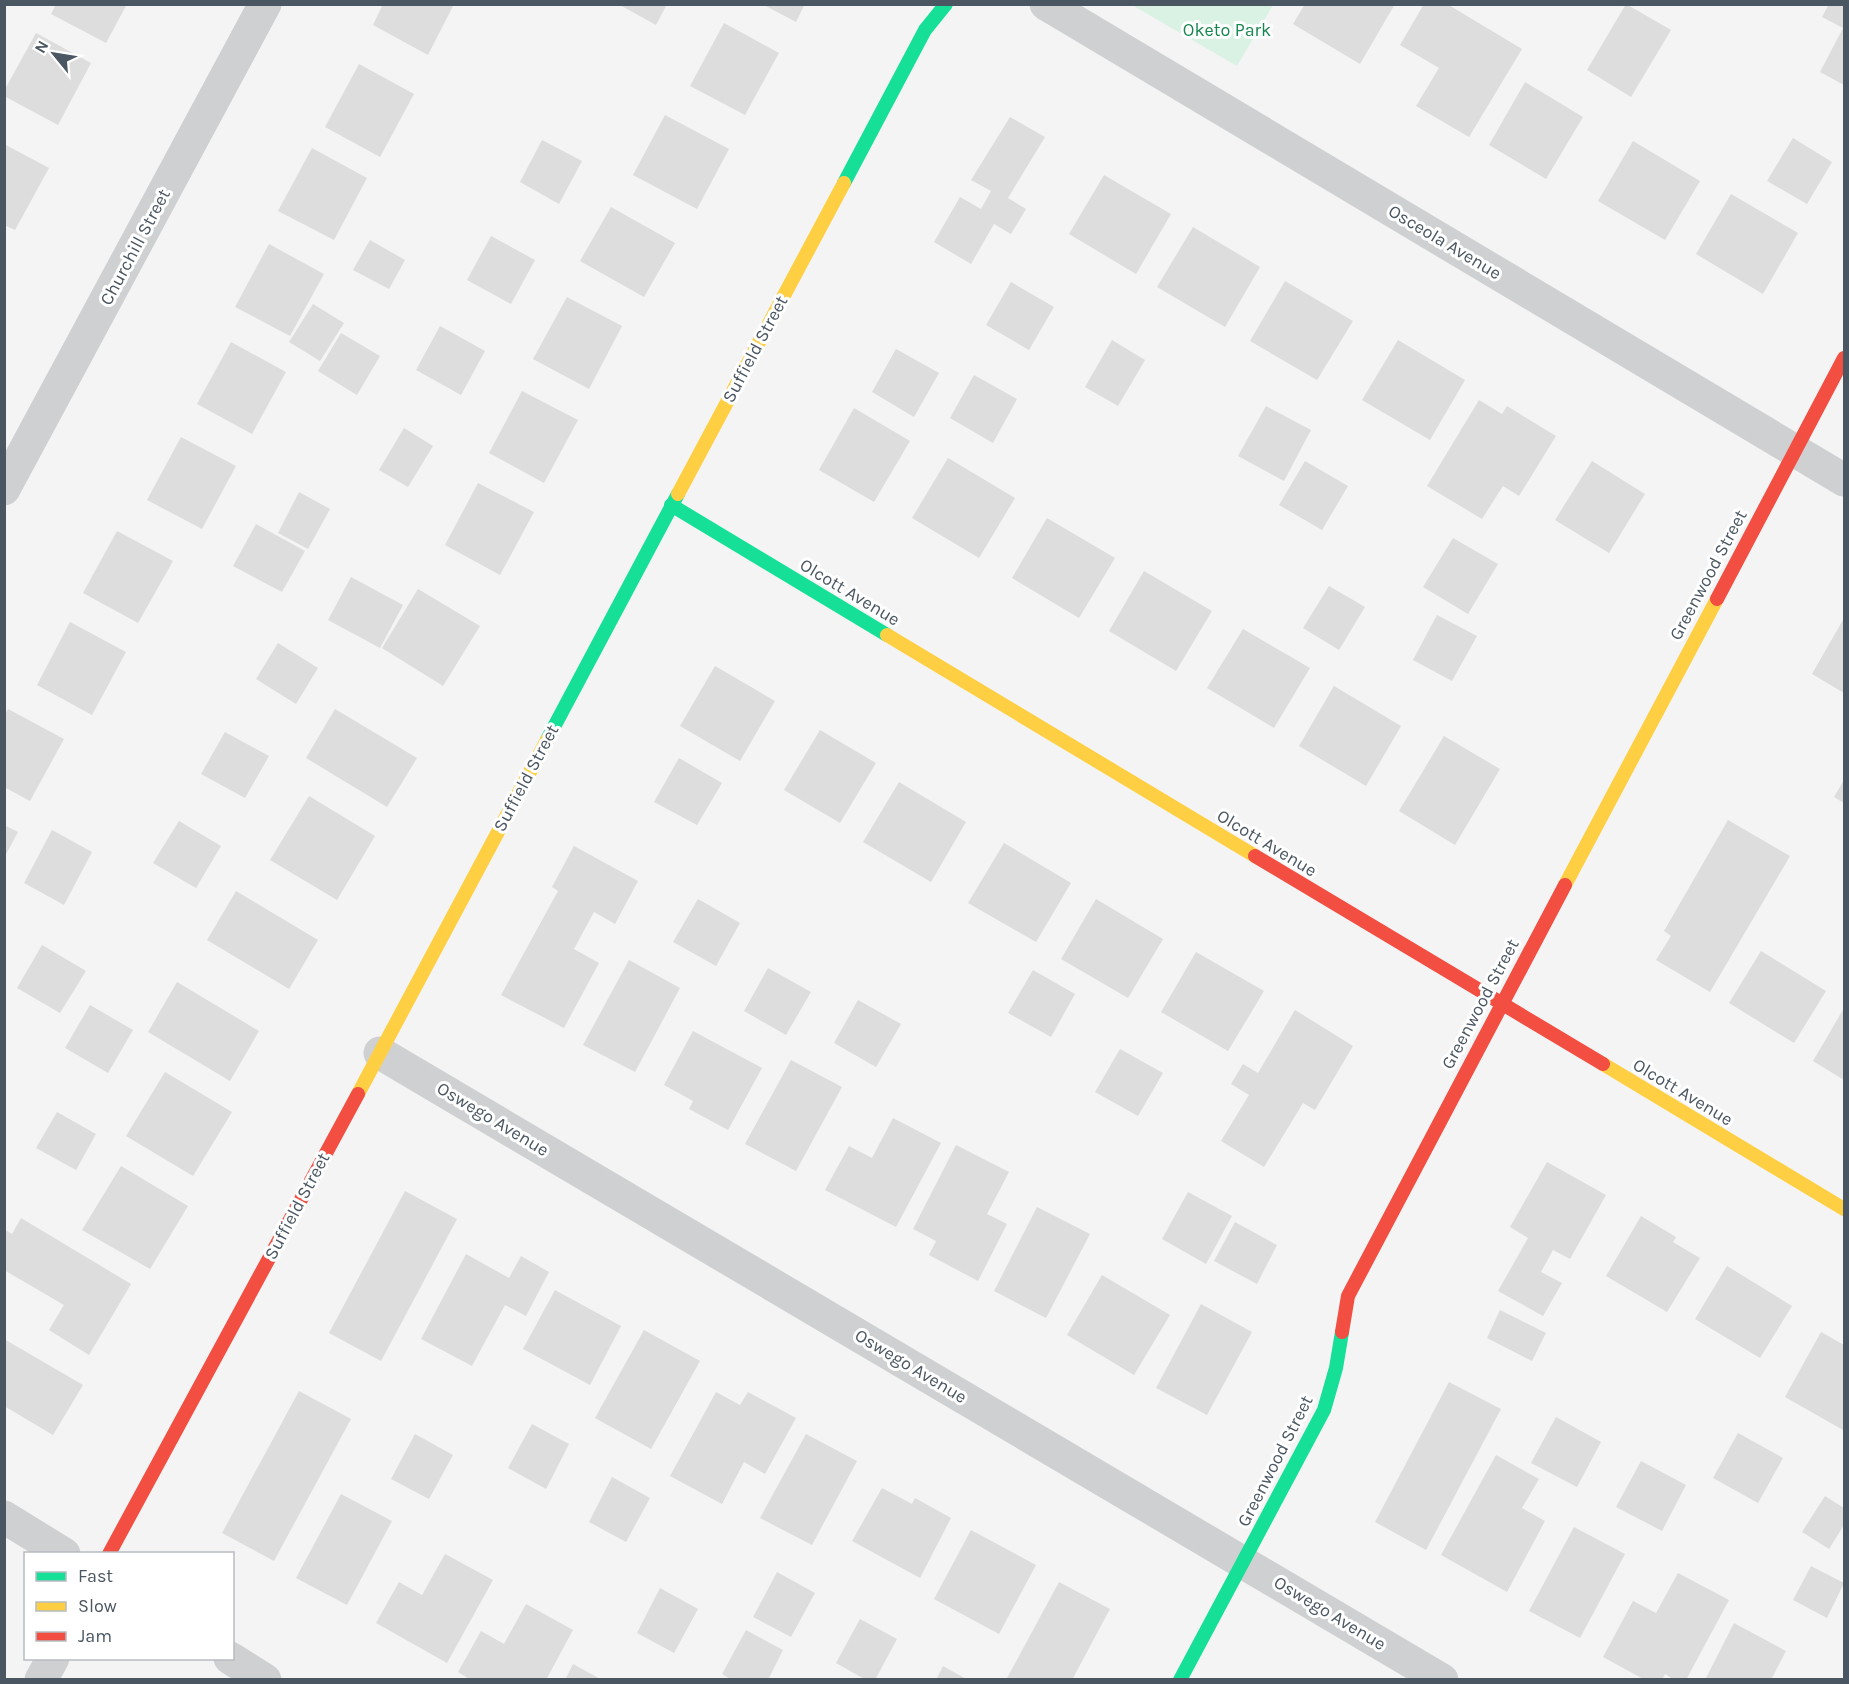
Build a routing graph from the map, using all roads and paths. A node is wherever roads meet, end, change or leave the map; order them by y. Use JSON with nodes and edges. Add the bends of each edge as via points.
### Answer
{"nodes":[{"id":1,"x":265,"y":4,"type":"edge"},
{"id":2,"x":946,"y":4,"type":"edge"},
{"id":3,"x":1046,"y":4,"type":"edge"},
{"id":4,"x":1845,"y":358,"type":"edge"},
{"id":5,"x":1795,"y":451,"type":"junction"},
{"id":6,"x":1845,"y":480,"type":"edge"},
{"id":7,"x":4,"y":489,"type":"edge"},
{"id":8,"x":671,"y":505,"type":"junction"},
{"id":9,"x":1500,"y":1004,"type":"junction"},
{"id":10,"x":380,"y":1053,"type":"junction"},
{"id":11,"x":1845,"y":1209,"type":"edge"},
{"id":12,"x":4,"y":1517,"type":"edge"},
{"id":13,"x":61,"y":1552,"type":"edge"},
{"id":14,"x":110,"y":1552,"type":"edge"},
{"id":15,"x":1244,"y":1561,"type":"junction"},
{"id":16,"x":51,"y":1660,"type":"edge"},
{"id":17,"x":232,"y":1660,"type":"edge"},
{"id":18,"x":41,"y":1680,"type":"edge"},
{"id":19,"x":265,"y":1680,"type":"edge"},
{"id":20,"x":1180,"y":1680,"type":"edge"},
{"id":21,"x":1442,"y":1680,"type":"edge"}],
"edges":[{"from":1,"to":7,"type":"street","name":"Churchill Street"},
{"from":2,"to":8,"type":"street","name":"Suffield Street","via":[[925,30]]},
{"from":3,"to":5,"type":"street","name":"Osceola Avenue"},
{"from":4,"to":5,"type":"street","name":"Greenwood Street"},
{"from":5,"to":6,"type":"street","name":"Osceola Avenue"},
{"from":5,"to":9,"type":"street","name":"Greenwood Street"},
{"from":8,"to":9,"type":"street","name":"Olcott Avenue"},
{"from":8,"to":10,"type":"street","name":"Suffield Street"},
{"from":9,"to":11,"type":"street","name":"Olcott Avenue"},
{"from":9,"to":15,"type":"street","name":"Greenwood Street","via":[[1348,1296],[1336,1368],[1324,1410]]},
{"from":10,"to":14,"type":"street","name":"Suffield Street"},
{"from":10,"to":15,"type":"street","name":"Oswego Avenue"},
{"from":12,"to":13,"type":"street"},
{"from":15,"to":20,"type":"street","name":"Greenwood Street"},
{"from":15,"to":21,"type":"street","name":"Oswego Avenue"},
{"from":16,"to":18,"type":"street"},
{"from":17,"to":19,"type":"street"}]}
